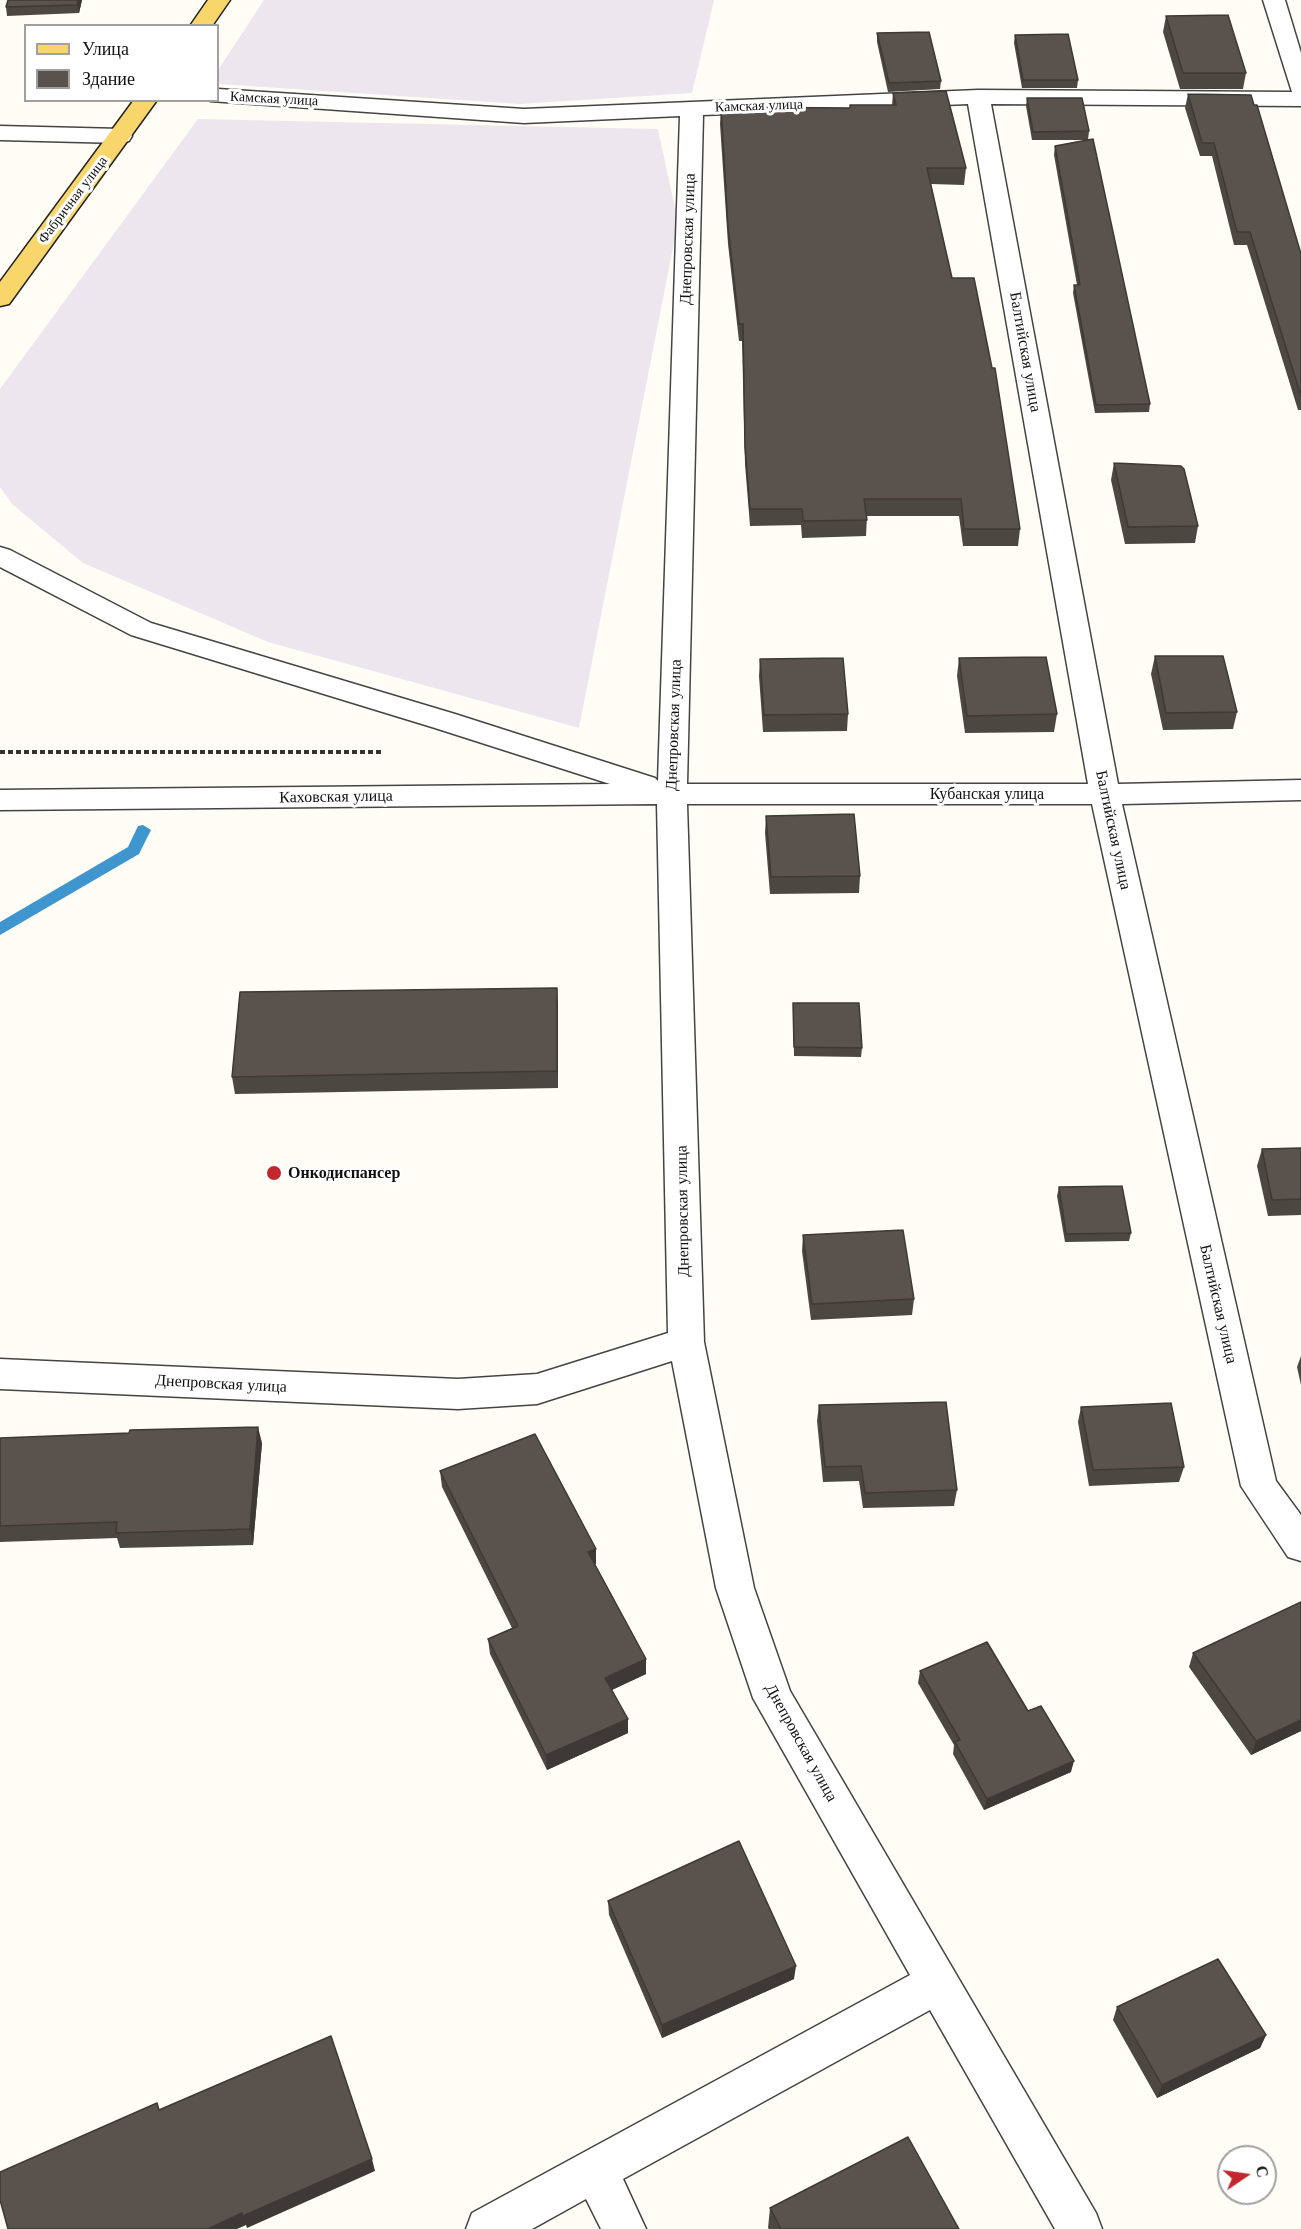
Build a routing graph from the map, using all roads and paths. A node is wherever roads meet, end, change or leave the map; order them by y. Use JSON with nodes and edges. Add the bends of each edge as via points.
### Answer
{"nodes":[{"id":1,"x":219,"y":0,"type":"edge"},
{"id":2,"x":1274,"y":0,"type":"edge"},
{"id":3,"x":202,"y":24,"type":"edge"},
{"id":4,"x":1301,"y":89,"type":"edge"},
{"id":5,"x":219,"y":96,"type":"edge"},
{"id":6,"x":978,"y":97,"type":"junction"},
{"id":7,"x":1301,"y":99,"type":"edge"},
{"id":8,"x":145,"y":102,"type":"edge"},
{"id":9,"x":692,"y":108,"type":"junction"},
{"id":10,"x":0,"y":133,"type":"edge"},
{"id":11,"x":121,"y":136,"type":"junction"},
{"id":12,"x":0,"y":299,"type":"edge"},
{"id":13,"x":0,"y":556,"type":"edge"},
{"id":14,"x":0,"y":752,"type":"edge"},
{"id":15,"x":387,"y":752,"type":"dead end"},
{"id":16,"x":1301,"y":790,"type":"edge"},
{"id":17,"x":672,"y":794,"type":"junction"},
{"id":18,"x":1105,"y":794,"type":"junction"},
{"id":19,"x":0,"y":800,"type":"edge"},
{"id":20,"x":686,"y":1342,"type":"junction"},
{"id":21,"x":0,"y":1374,"type":"edge"},
{"id":22,"x":1301,"y":1545,"type":"edge"},
{"id":23,"x":938,"y":1983,"type":"junction"},
{"id":24,"x":595,"y":2170,"type":"junction"},
{"id":25,"x":488,"y":2229,"type":"edge"},
{"id":26,"x":624,"y":2229,"type":"edge"},
{"id":27,"x":1080,"y":2229,"type":"edge"}],
"edges":[{"from":1,"to":3,"type":"main road"},
{"from":2,"to":4,"type":"street"},
{"from":5,"to":9,"type":"street","name":"Камская улица","via":[[524,116]]},
{"from":6,"to":7,"type":"street","name":"Камская улица"},
{"from":6,"to":9,"type":"street","name":"Камская улица"},
{"from":6,"to":18,"type":"street","name":"Балтийская улица"},
{"from":8,"to":11,"type":"main road","name":"Фабричная улица"},
{"from":9,"to":17,"type":"street","name":"Днепровская улица"},
{"from":10,"to":11,"type":"street"},
{"from":11,"to":12,"type":"main road","name":"Фабричная улица"},
{"from":13,"to":17,"type":"street","via":[[141,629]]},
{"from":14,"to":15,"type":"path"},
{"from":16,"to":18,"type":"street","name":"Кубанская улица"},
{"from":17,"to":18,"type":"street","name":"Кубанская улица"},
{"from":17,"to":19,"type":"street","name":"Каховская улица"},
{"from":17,"to":20,"type":"street","name":"Днепровская улица"},
{"from":18,"to":22,"type":"street","name":"Балтийская улица","via":[[1259,1486]]},
{"from":20,"to":21,"type":"street","name":"Днепровская улица","via":[[537,1389],[458,1394]]},
{"from":20,"to":23,"type":"street","name":"Днепровская улица","via":[[735,1588],[773,1698]]},
{"from":23,"to":24,"type":"street"},
{"from":23,"to":27,"type":"street","name":"Днепровская улица"},
{"from":24,"to":25,"type":"street"},
{"from":24,"to":26,"type":"street"}]}
